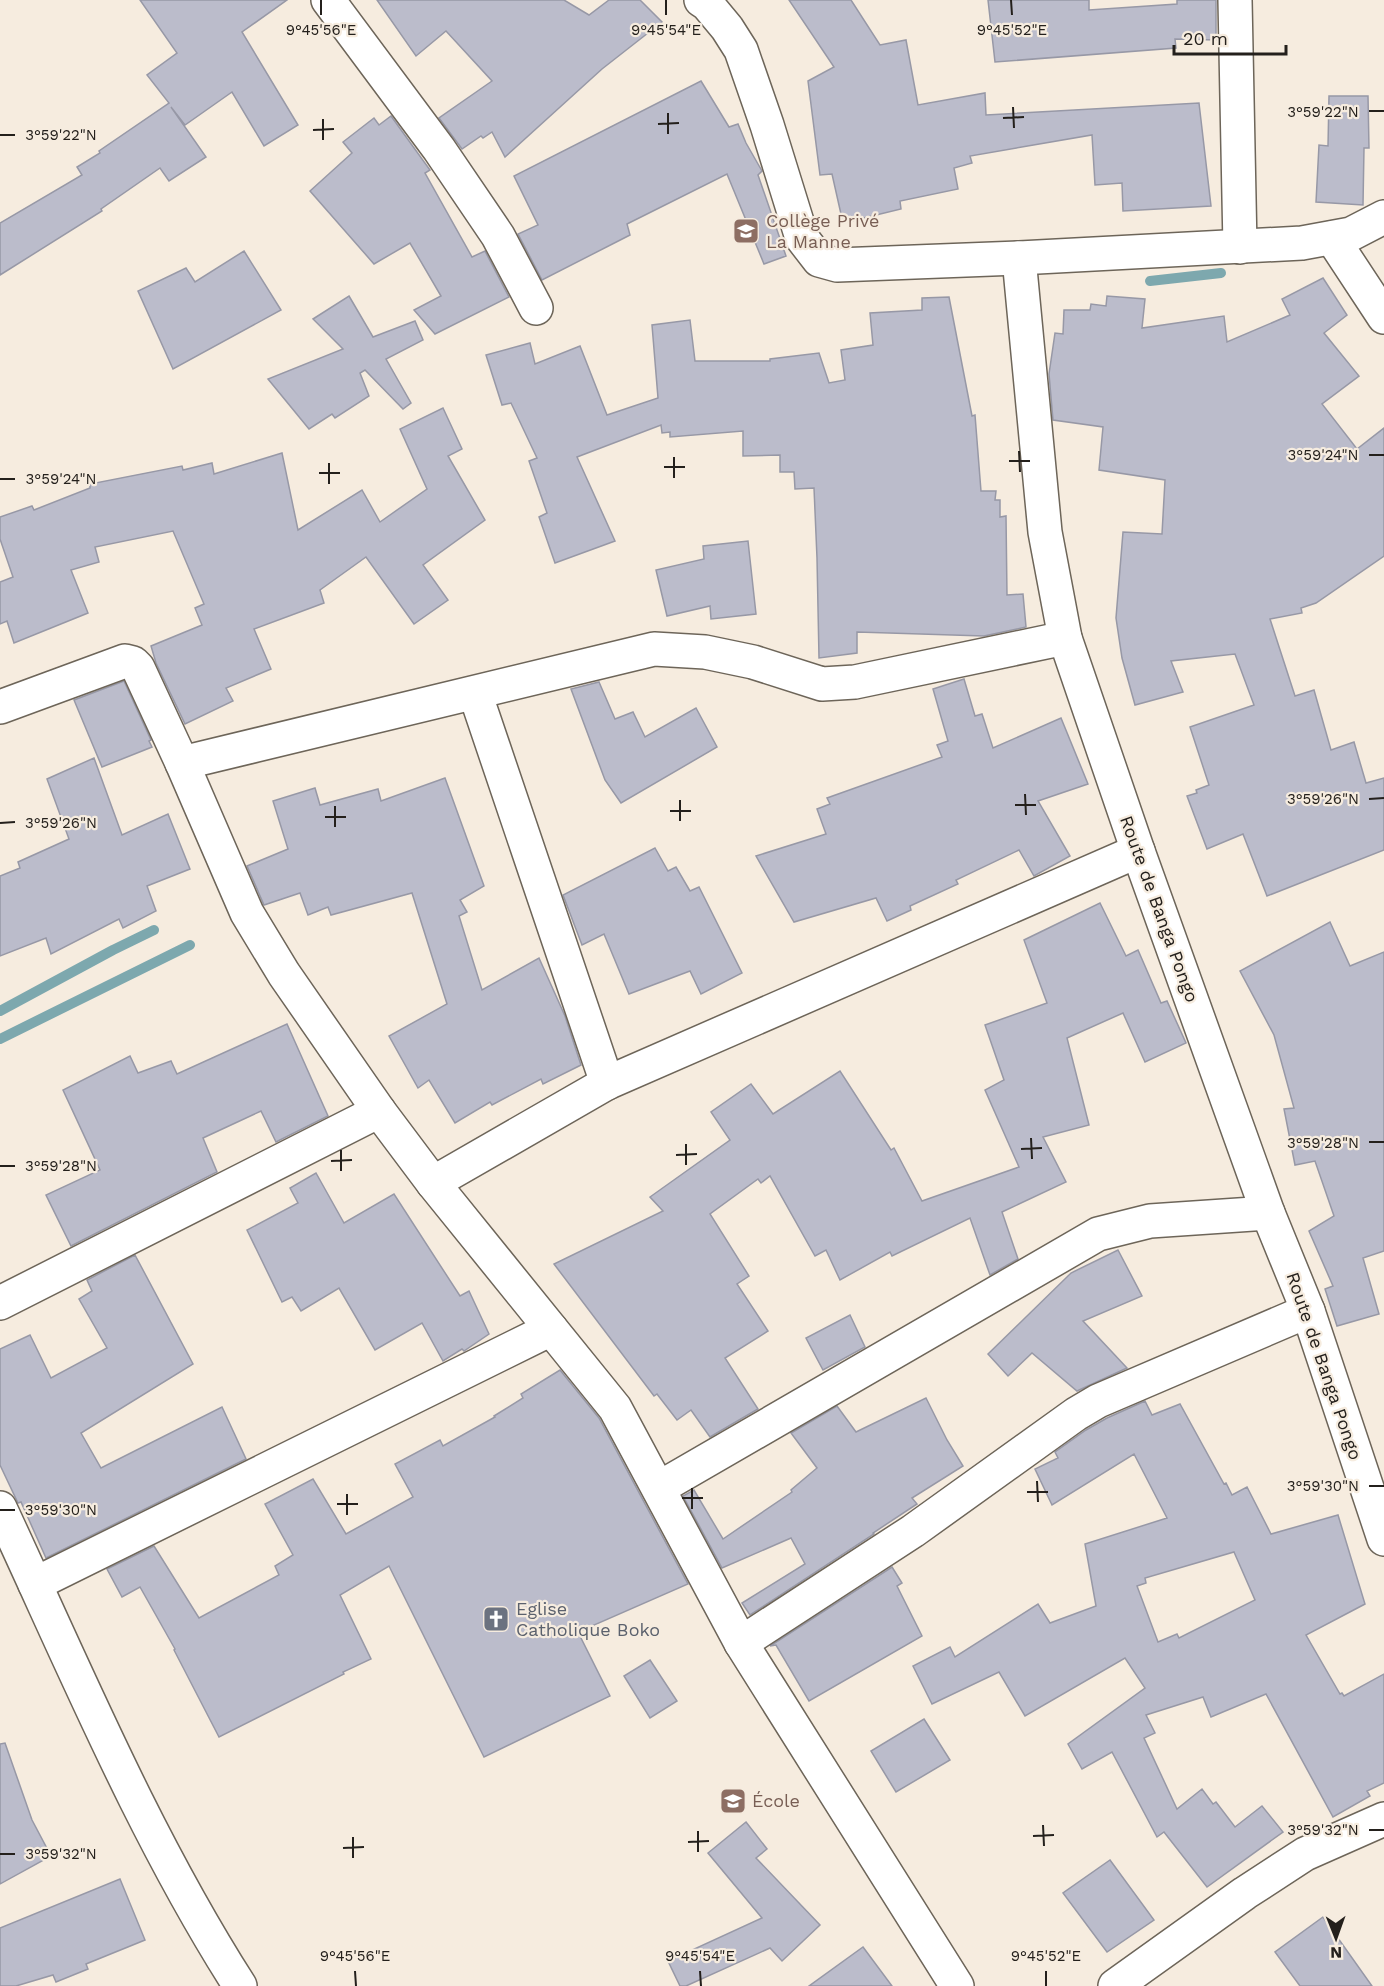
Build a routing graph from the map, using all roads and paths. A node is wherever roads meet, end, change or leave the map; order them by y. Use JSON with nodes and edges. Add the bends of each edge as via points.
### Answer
{"nodes":[{"id":1,"x":328,"y":0,"type":"edge"},
{"id":2,"x":701,"y":0,"type":"edge"},
{"id":3,"x":1235,"y":0,"type":"edge"},
{"id":4,"x":1384,"y":218,"type":"edge"},
{"id":5,"x":1332,"y":238,"type":"junction"},
{"id":6,"x":1240,"y":247,"type":"junction"},
{"id":7,"x":1019,"y":258,"type":"junction"},
{"id":8,"x":536,"y":308,"type":"dead end"},
{"id":9,"x":1384,"y":317,"type":"edge"},
{"id":10,"x":1065,"y":639,"type":"junction"},
{"id":11,"x":475,"y":693,"type":"junction"},
{"id":12,"x":0,"y":707,"type":"edge"},
{"id":13,"x":182,"y":763,"type":"junction"},
{"id":14,"x":1138,"y":851,"type":"junction"},
{"id":15,"x":607,"y":1083,"type":"junction"},
{"id":16,"x":379,"y":1111,"type":"junction"},
{"id":17,"x":433,"y":1183,"type":"junction"},
{"id":18,"x":1268,"y":1214,"type":"junction"},
{"id":19,"x":0,"y":1303,"type":"edge"},
{"id":20,"x":1308,"y":1311,"type":"junction"},
{"id":21,"x":551,"y":1329,"type":"junction"},
{"id":22,"x":658,"y":1488,"type":"junction"},
{"id":23,"x":0,"y":1508,"type":"edge"},
{"id":24,"x":1384,"y":1539,"type":"edge"},
{"id":25,"x":35,"y":1584,"type":"junction"},
{"id":26,"x":741,"y":1643,"type":"junction"},
{"id":27,"x":1384,"y":1819,"type":"edge"},
{"id":28,"x":240,"y":1986,"type":"edge"},
{"id":29,"x":957,"y":1986,"type":"edge"},
{"id":30,"x":1115,"y":1986,"type":"edge"}],
"edges":[{"from":1,"to":8,"type":"street","via":[[498,236]]},
{"from":2,"to":7,"type":"street","via":[[728,28],[741,50],[802,238],[819,260],[837,265]]},
{"from":3,"to":6,"type":"street"},
{"from":4,"to":5,"type":"street","via":[[1351,234]]},
{"from":5,"to":6,"type":"street"},
{"from":5,"to":9,"type":"street"},
{"from":6,"to":7,"type":"street"},
{"from":7,"to":10,"type":"street","name":"Route de Banga Pongo","via":[[1045,532]]},
{"from":10,"to":11,"type":"street","via":[[855,682],[822,684],[753,662],[705,652],[654,649]]},
{"from":10,"to":14,"type":"street","name":"Route de Banga Pongo"},
{"from":11,"to":13,"type":"street"},
{"from":11,"to":15,"type":"street"},
{"from":12,"to":13,"type":"street","via":[[125,661],[133,663]]},
{"from":13,"to":16,"type":"street","via":[[247,913],[284,974]]},
{"from":14,"to":15,"type":"street"},
{"from":14,"to":18,"type":"street","name":"Route de Banga Pongo"},
{"from":15,"to":17,"type":"street"},
{"from":16,"to":17,"type":"street"},
{"from":16,"to":19,"type":"street"},
{"from":17,"to":21,"type":"street"},
{"from":18,"to":20,"type":"street","name":"Route de Banga Pongo"},
{"from":18,"to":22,"type":"street","via":[[1150,1221],[1098,1234]]},
{"from":20,"to":24,"type":"street","name":"Route de Banga Pongo"},
{"from":20,"to":26,"type":"street","via":[[1098,1401],[913,1531]]},
{"from":21,"to":22,"type":"street","via":[[615,1408]]},
{"from":21,"to":25,"type":"street"},
{"from":22,"to":26,"type":"street"},
{"from":23,"to":25,"type":"street"},
{"from":25,"to":28,"type":"street","via":[[114,1756],[205,1932]]},
{"from":26,"to":29,"type":"street"},
{"from":27,"to":30,"type":"street","via":[[1305,1854]]}]}
